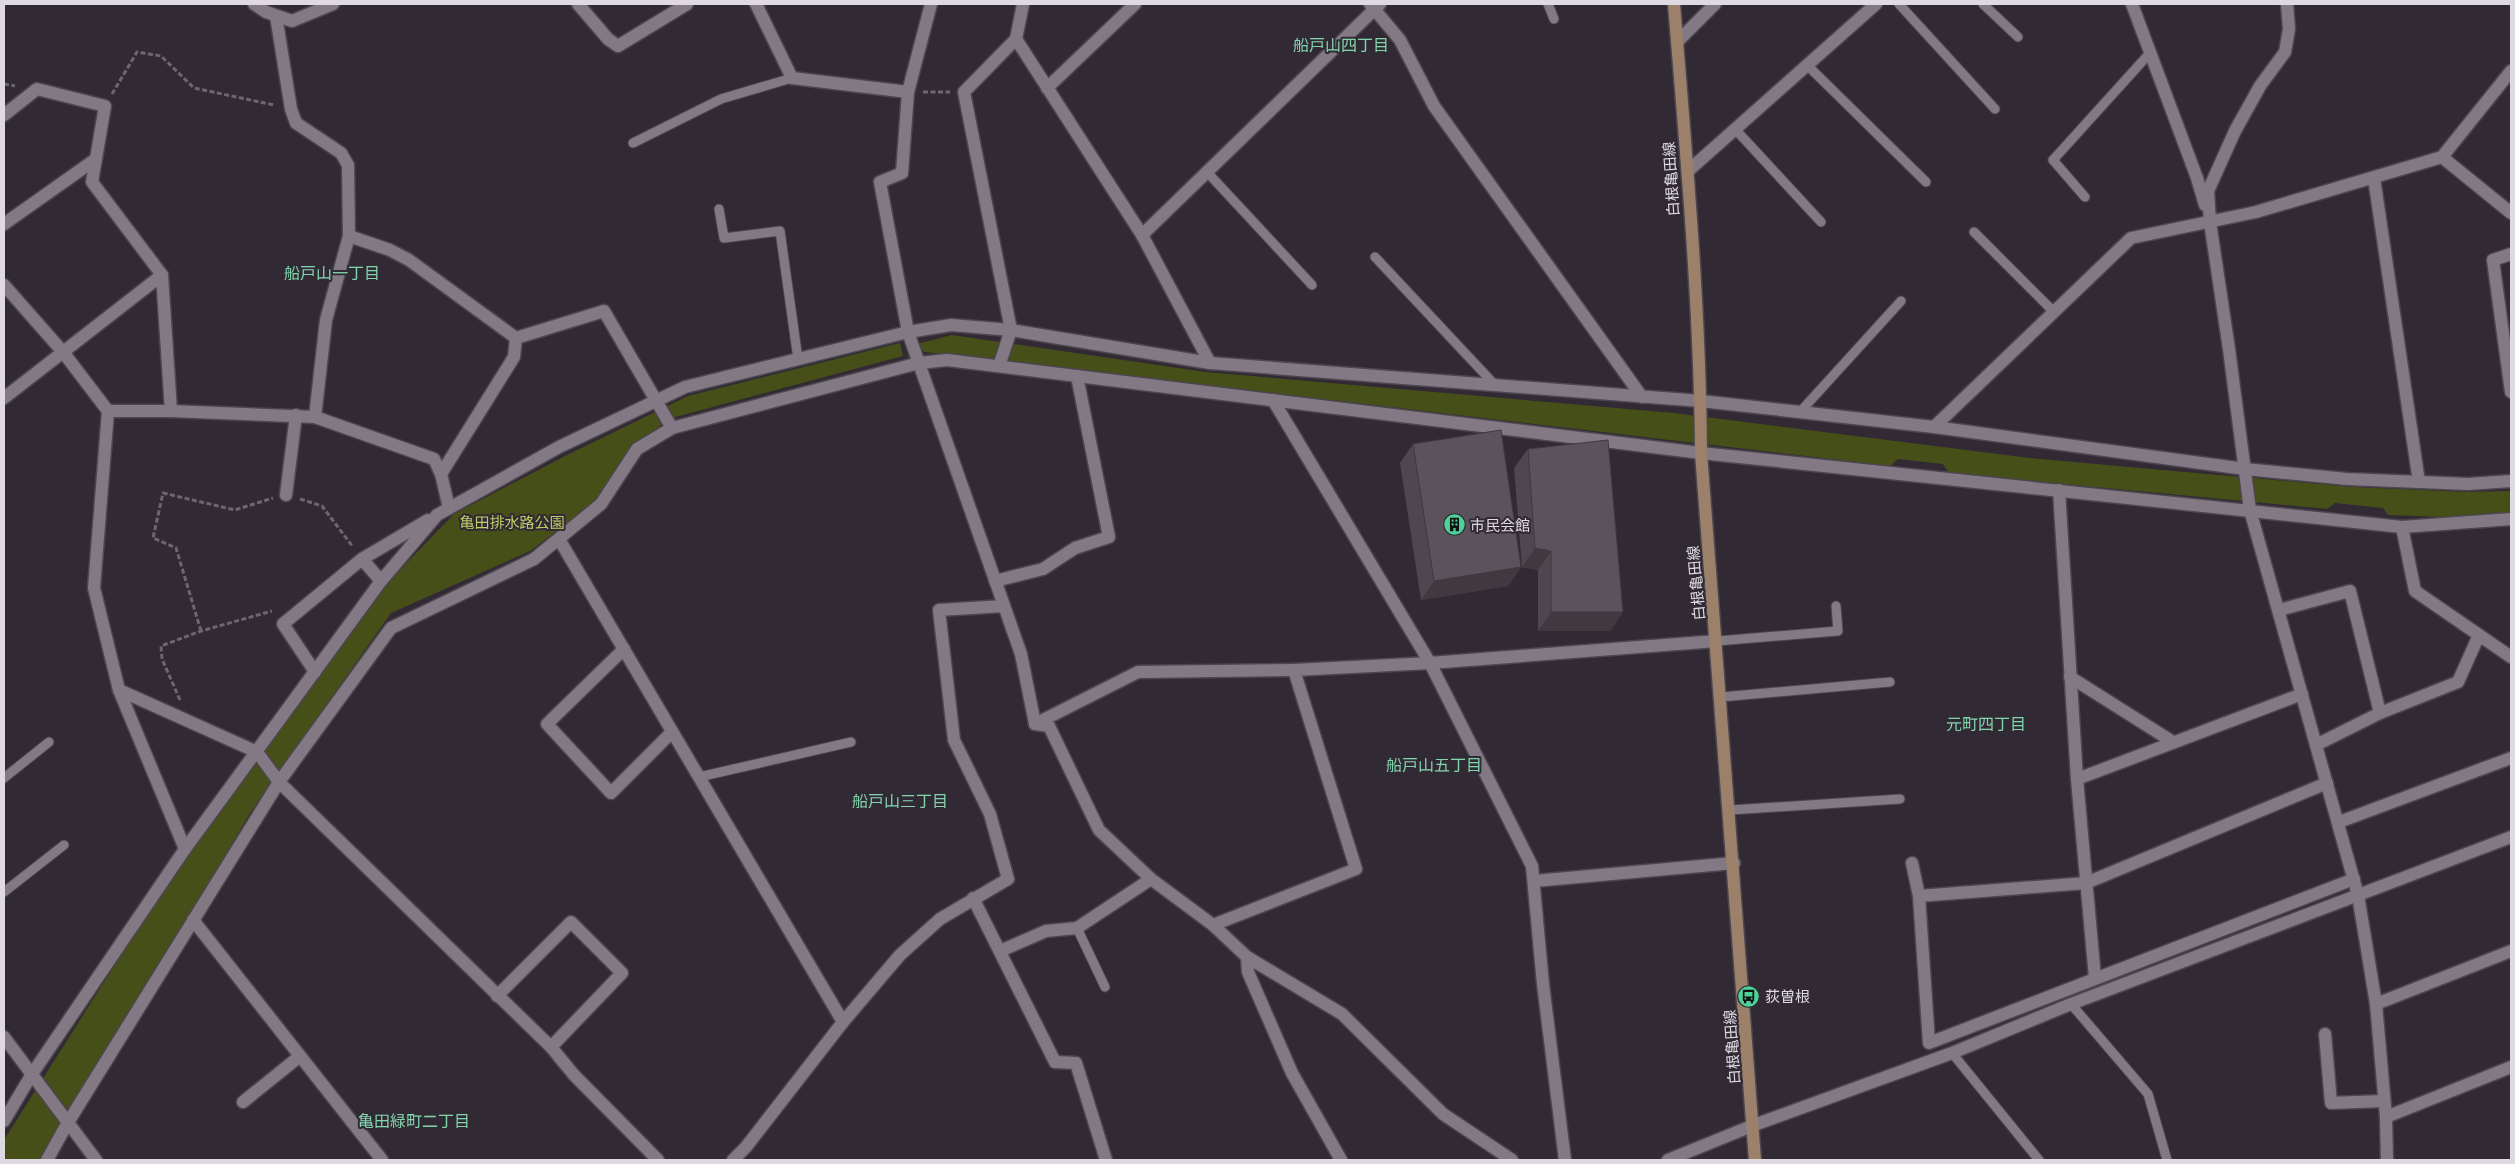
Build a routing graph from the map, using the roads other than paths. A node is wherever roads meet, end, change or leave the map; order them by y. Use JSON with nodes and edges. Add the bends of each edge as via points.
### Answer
{"nodes":[{"id":1,"x":254,"y":4,"type":"edge"},
{"id":2,"x":333,"y":4,"type":"edge"},
{"id":3,"x":578,"y":4,"type":"edge"},
{"id":4,"x":687,"y":4,"type":"edge"},
{"id":5,"x":756,"y":4,"type":"edge"},
{"id":6,"x":931,"y":4,"type":"edge"},
{"id":7,"x":1023,"y":4,"type":"edge"},
{"id":8,"x":1135,"y":4,"type":"edge"},
{"id":9,"x":1548,"y":4,"type":"edge"},
{"id":10,"x":1674,"y":4,"type":"edge"},
{"id":11,"x":1715,"y":4,"type":"edge"},
{"id":12,"x":1876,"y":4,"type":"edge"},
{"id":13,"x":1899,"y":4,"type":"edge"},
{"id":14,"x":1983,"y":4,"type":"edge"},
{"id":15,"x":2132,"y":4,"type":"edge"},
{"id":16,"x":2287,"y":4,"type":"edge"},
{"id":17,"x":1375,"y":5,"type":"edge"},
{"id":18,"x":276,"y":16,"type":"junction"},
{"id":19,"x":1554,"y":19,"type":"dead end"},
{"id":20,"x":2018,"y":37,"type":"dead end"},
{"id":21,"x":1016,"y":39,"type":"junction"},
{"id":22,"x":1677,"y":42,"type":"junction"},
{"id":23,"x":2150,"y":54,"type":"junction"},
{"id":24,"x":1808,"y":65,"type":"junction"},
{"id":25,"x":2511,"y":71,"type":"edge"},
{"id":26,"x":792,"y":78,"type":"junction"},
{"id":27,"x":1047,"y":88,"type":"junction"},
{"id":28,"x":908,"y":92,"type":"junction"},
{"id":29,"x":1995,"y":109,"type":"dead end"},
{"id":30,"x":4,"y":115,"type":"edge"},
{"id":31,"x":1735,"y":129,"type":"junction"},
{"id":32,"x":633,"y":143,"type":"dead end"},
{"id":33,"x":2442,"y":157,"type":"junction"},
{"id":34,"x":96,"y":159,"type":"junction"},
{"id":35,"x":1208,"y":172,"type":"junction"},
{"id":36,"x":1688,"y":172,"type":"junction"},
{"id":37,"x":2374,"y":178,"type":"junction"},
{"id":38,"x":1926,"y":182,"type":"dead end"},
{"id":39,"x":2085,"y":198,"type":"dead end"},
{"id":40,"x":719,"y":209,"type":"dead end"},
{"id":41,"x":2511,"y":213,"type":"edge"},
{"id":42,"x":1821,"y":222,"type":"dead end"},
{"id":43,"x":2210,"y":222,"type":"junction"},
{"id":44,"x":4,"y":224,"type":"edge"},
{"id":45,"x":1974,"y":232,"type":"dead end"},
{"id":46,"x":1142,"y":235,"type":"junction"},
{"id":47,"x":349,"y":236,"type":"junction"},
{"id":48,"x":2511,"y":254,"type":"edge"},
{"id":49,"x":1375,"y":257,"type":"dead end"},
{"id":50,"x":162,"y":275,"type":"junction"},
{"id":51,"x":4,"y":285,"type":"edge"},
{"id":52,"x":1312,"y":285,"type":"dead end"},
{"id":53,"x":1900,"y":301,"type":"dead end"},
{"id":54,"x":2054,"y":312,"type":"junction"},
{"id":55,"x":1011,"y":330,"type":"junction"},
{"id":56,"x":908,"y":332,"type":"junction"},
{"id":57,"x":516,"y":338,"type":"junction"},
{"id":58,"x":63,"y":352,"type":"junction"},
{"id":59,"x":798,"y":359,"type":"junction"},
{"id":60,"x":919,"y":363,"type":"junction"},
{"id":61,"x":1210,"y":363,"type":"junction"},
{"id":62,"x":999,"y":366,"type":"junction"},
{"id":63,"x":1077,"y":376,"type":"junction"},
{"id":64,"x":1495,"y":385,"type":"junction"},
{"id":65,"x":2511,"y":392,"type":"edge"},
{"id":66,"x":1642,"y":397,"type":"junction"},
{"id":67,"x":4,"y":398,"type":"edge"},
{"id":68,"x":656,"y":400,"type":"junction"},
{"id":69,"x":1273,"y":400,"type":"junction"},
{"id":70,"x":1700,"y":401,"type":"junction"},
{"id":71,"x":108,"y":411,"type":"junction"},
{"id":72,"x":171,"y":411,"type":"junction"},
{"id":73,"x":1800,"y":412,"type":"junction"},
{"id":74,"x":296,"y":415,"type":"junction"},
{"id":75,"x":314,"y":417,"type":"junction"},
{"id":76,"x":1934,"y":427,"type":"junction"},
{"id":77,"x":672,"y":428,"type":"junction"},
{"id":78,"x":1701,"y":453,"type":"junction"},
{"id":79,"x":2245,"y":469,"type":"junction"},
{"id":80,"x":441,"y":474,"type":"junction"},
{"id":81,"x":2511,"y":481,"type":"edge"},
{"id":82,"x":2419,"y":482,"type":"junction"},
{"id":83,"x":2059,"y":490,"type":"junction"},
{"id":84,"x":286,"y":495,"type":"road end"},
{"id":85,"x":449,"y":508,"type":"junction"},
{"id":86,"x":2250,"y":510,"type":"junction"},
{"id":87,"x":437,"y":515,"type":"junction"},
{"id":88,"x":2511,"y":520,"type":"edge"},
{"id":89,"x":2402,"y":527,"type":"junction"},
{"id":90,"x":559,"y":539,"type":"junction"},
{"id":91,"x":362,"y":559,"type":"junction"},
{"id":92,"x":381,"y":581,"type":"junction"},
{"id":93,"x":995,"y":581,"type":"junction"},
{"id":94,"x":1004,"y":606,"type":"junction"},
{"id":95,"x":1836,"y":606,"type":"dead end"},
{"id":96,"x":2279,"y":610,"type":"junction"},
{"id":97,"x":2479,"y":635,"type":"junction"},
{"id":98,"x":1717,"y":641,"type":"junction"},
{"id":99,"x":624,"y":649,"type":"junction"},
{"id":100,"x":2511,"y":657,"type":"edge"},
{"id":101,"x":1430,"y":663,"type":"junction"},
{"id":102,"x":1294,"y":670,"type":"junction"},
{"id":103,"x":315,"y":672,"type":"junction"},
{"id":104,"x":2070,"y":677,"type":"junction"},
{"id":105,"x":1890,"y":682,"type":"dead end"},
{"id":106,"x":119,"y":690,"type":"junction"},
{"id":107,"x":2302,"y":694,"type":"junction"},
{"id":108,"x":1721,"y":697,"type":"junction"},
{"id":109,"x":2380,"y":713,"type":"junction"},
{"id":110,"x":1035,"y":724,"type":"junction"},
{"id":111,"x":672,"y":732,"type":"junction"},
{"id":112,"x":49,"y":742,"type":"dead end"},
{"id":113,"x":851,"y":742,"type":"dead end"},
{"id":114,"x":2173,"y":742,"type":"junction"},
{"id":115,"x":2316,"y":745,"type":"junction"},
{"id":116,"x":257,"y":752,"type":"junction"},
{"id":117,"x":2511,"y":758,"type":"edge"},
{"id":118,"x":699,"y":777,"type":"junction"},
{"id":119,"x":4,"y":778,"type":"edge"},
{"id":120,"x":2077,"y":779,"type":"junction"},
{"id":121,"x":279,"y":782,"type":"junction"},
{"id":122,"x":2327,"y":783,"type":"junction"},
{"id":123,"x":1900,"y":799,"type":"dead end"},
{"id":124,"x":1730,"y":810,"type":"junction"},
{"id":125,"x":2339,"y":822,"type":"junction"},
{"id":126,"x":2511,"y":837,"type":"edge"},
{"id":127,"x":64,"y":845,"type":"dead end"},
{"id":128,"x":185,"y":849,"type":"junction"},
{"id":129,"x":1734,"y":863,"type":"junction"},
{"id":130,"x":1912,"y":863,"type":"dead end"},
{"id":131,"x":1151,"y":879,"type":"junction"},
{"id":132,"x":2354,"y":879,"type":"junction"},
{"id":133,"x":1534,"y":881,"type":"junction"},
{"id":134,"x":2086,"y":883,"type":"junction"},
{"id":135,"x":4,"y":892,"type":"edge"},
{"id":136,"x":2358,"y":895,"type":"junction"},
{"id":137,"x":1919,"y":896,"type":"junction"},
{"id":138,"x":973,"y":898,"type":"junction"},
{"id":139,"x":193,"y":920,"type":"junction"},
{"id":140,"x":1213,"y":925,"type":"junction"},
{"id":141,"x":1077,"y":928,"type":"junction"},
{"id":142,"x":2511,"y":951,"type":"edge"},
{"id":143,"x":1000,"y":952,"type":"junction"},
{"id":144,"x":1247,"y":957,"type":"junction"},
{"id":145,"x":2095,"y":978,"type":"junction"},
{"id":146,"x":1105,"y":987,"type":"dead end"},
{"id":147,"x":497,"y":996,"type":"junction"},
{"id":148,"x":2071,"y":1004,"type":"junction"},
{"id":149,"x":2376,"y":1004,"type":"junction"},
{"id":150,"x":842,"y":1022,"type":"junction"},
{"id":151,"x":2325,"y":1034,"type":"dead end"},
{"id":152,"x":4,"y":1036,"type":"edge"},
{"id":153,"x":551,"y":1047,"type":"junction"},
{"id":154,"x":1952,"y":1053,"type":"junction"},
{"id":155,"x":300,"y":1056,"type":"junction"},
{"id":156,"x":2511,"y":1067,"type":"edge"},
{"id":157,"x":32,"y":1074,"type":"junction"},
{"id":158,"x":2384,"y":1101,"type":"junction"},
{"id":159,"x":243,"y":1102,"type":"dead end"},
{"id":160,"x":2386,"y":1117,"type":"junction"},
{"id":161,"x":4,"y":1121,"type":"edge"},
{"id":162,"x":67,"y":1124,"type":"junction"},
{"id":163,"x":1754,"y":1125,"type":"junction"},
{"id":164,"x":48,"y":1160,"type":"edge"},
{"id":165,"x":96,"y":1160,"type":"edge"},
{"id":166,"x":382,"y":1160,"type":"edge"},
{"id":167,"x":658,"y":1160,"type":"edge"},
{"id":168,"x":733,"y":1160,"type":"edge"},
{"id":169,"x":1106,"y":1160,"type":"edge"},
{"id":170,"x":1341,"y":1160,"type":"edge"},
{"id":171,"x":1512,"y":1160,"type":"edge"},
{"id":172,"x":1565,"y":1160,"type":"edge"},
{"id":173,"x":1668,"y":1160,"type":"edge"},
{"id":174,"x":1755,"y":1160,"type":"edge"},
{"id":175,"x":2039,"y":1160,"type":"edge"},
{"id":176,"x":2168,"y":1160,"type":"edge"},
{"id":177,"x":2387,"y":1160,"type":"edge"}],
"edges":[{"from":1,"to":18,"type":"street"},
{"from":2,"to":18,"type":"street","via":[[292,21]]},
{"from":3,"to":4,"type":"street","via":[[618,46]]},
{"from":5,"to":26,"type":"street"},
{"from":6,"to":28,"type":"street"},
{"from":7,"to":21,"type":"street"},
{"from":8,"to":27,"type":"street"},
{"from":9,"to":19,"type":"lane"},
{"from":10,"to":22,"type":"main road","name":"白根亀田線"},
{"from":11,"to":22,"type":"street"},
{"from":12,"to":24,"type":"street"},
{"from":13,"to":29,"type":"lane"},
{"from":14,"to":20,"type":"lane"},
{"from":15,"to":23,"type":"street"},
{"from":16,"to":43,"type":"street","via":[[2289,29],[2285,52],[2260,86],[2235,131],[2208,191]]},
{"from":17,"to":35,"type":"street"},
{"from":17,"to":66,"type":"street","via":[[1400,40],[1434,106]]},
{"from":18,"to":47,"type":"street","via":[[291,109],[296,122],[341,153],[348,166]]},
{"from":21,"to":27,"type":"street"},
{"from":21,"to":55,"type":"street","via":[[964,92]]},
{"from":22,"to":36,"type":"main road","name":"白根亀田線"},
{"from":23,"to":39,"type":"lane","via":[[2053,160]]},
{"from":23,"to":43,"type":"street","via":[[2197,178]]},
{"from":24,"to":31,"type":"street"},
{"from":24,"to":38,"type":"lane"},
{"from":25,"to":33,"type":"street"},
{"from":26,"to":28,"type":"street"},
{"from":26,"to":32,"type":"lane","via":[[721,99]]},
{"from":27,"to":46,"type":"street"},
{"from":28,"to":56,"type":"street","via":[[902,173],[880,182]]},
{"from":30,"to":34,"type":"street","via":[[37,89],[105,106]]},
{"from":31,"to":36,"type":"street"},
{"from":31,"to":42,"type":"lane"},
{"from":33,"to":37,"type":"street"},
{"from":33,"to":41,"type":"street"},
{"from":34,"to":44,"type":"street"},
{"from":34,"to":50,"type":"street","via":[[92,182]]},
{"from":35,"to":46,"type":"street"},
{"from":35,"to":52,"type":"lane"},
{"from":36,"to":70,"type":"main road","name":"白根亀田線"},
{"from":37,"to":43,"type":"street"},
{"from":37,"to":82,"type":"street"},
{"from":40,"to":59,"type":"lane","via":[[724,238],[780,231]]},
{"from":43,"to":54,"type":"street","via":[[2131,238]]},
{"from":43,"to":79,"type":"street"},
{"from":45,"to":54,"type":"lane"},
{"from":46,"to":61,"type":"street"},
{"from":47,"to":57,"type":"street","via":[[409,260]]},
{"from":47,"to":75,"type":"street","via":[[326,320]]},
{"from":48,"to":65,"type":"street","via":[[2492,260]]},
{"from":49,"to":64,"type":"lane"},
{"from":50,"to":58,"type":"street"},
{"from":50,"to":72,"type":"street"},
{"from":51,"to":58,"type":"street"},
{"from":53,"to":73,"type":"lane"},
{"from":54,"to":76,"type":"street"},
{"from":55,"to":56,"type":"street","via":[[951,325]]},
{"from":55,"to":61,"type":"street"},
{"from":55,"to":62,"type":"street"},
{"from":56,"to":59,"type":"street"},
{"from":56,"to":60,"type":"street"},
{"from":57,"to":68,"type":"street","via":[[604,311]]},
{"from":57,"to":80,"type":"street","via":[[514,356]]},
{"from":58,"to":67,"type":"street"},
{"from":58,"to":71,"type":"street"},
{"from":59,"to":68,"type":"street","via":[[684,387]]},
{"from":60,"to":62,"type":"street","via":[[947,360]]},
{"from":60,"to":77,"type":"street"},
{"from":60,"to":93,"type":"street"},
{"from":61,"to":64,"type":"street"},
{"from":62,"to":63,"type":"street"},
{"from":63,"to":69,"type":"street"},
{"from":63,"to":93,"type":"street","via":[[1109,537],[1075,548],[1043,569]]},
{"from":64,"to":66,"type":"street"},
{"from":66,"to":70,"type":"street"},
{"from":68,"to":77,"type":"street"},
{"from":68,"to":85,"type":"street","via":[[559,447]]},
{"from":69,"to":78,"type":"street"},
{"from":69,"to":101,"type":"street"},
{"from":70,"to":73,"type":"street"},
{"from":70,"to":78,"type":"main road","name":"白根亀田線"},
{"from":71,"to":72,"type":"street"},
{"from":71,"to":106,"type":"street","via":[[94,588]]},
{"from":72,"to":74,"type":"street"},
{"from":73,"to":76,"type":"street"},
{"from":74,"to":75,"type":"street"},
{"from":74,"to":84,"type":"street"},
{"from":75,"to":80,"type":"street","via":[[434,458]]},
{"from":76,"to":79,"type":"street"},
{"from":77,"to":90,"type":"street","via":[[637,449],[601,504]]},
{"from":78,"to":83,"type":"street"},
{"from":78,"to":98,"type":"main road","name":"白根亀田線"},
{"from":79,"to":82,"type":"street"},
{"from":79,"to":86,"type":"street"},
{"from":80,"to":85,"type":"street"},
{"from":81,"to":82,"type":"street","via":[[2468,484]]},
{"from":83,"to":86,"type":"street"},
{"from":83,"to":104,"type":"street"},
{"from":85,"to":87,"type":"street"},
{"from":86,"to":89,"type":"street"},
{"from":86,"to":96,"type":"street"},
{"from":87,"to":91,"type":"street"},
{"from":87,"to":92,"type":"street"},
{"from":88,"to":89,"type":"street"},
{"from":89,"to":97,"type":"street","via":[[2415,591]]},
{"from":90,"to":99,"type":"street"},
{"from":90,"to":121,"type":"street","via":[[534,560],[391,628]]},
{"from":91,"to":92,"type":"street"},
{"from":91,"to":103,"type":"street","via":[[283,624]]},
{"from":92,"to":103,"type":"street"},
{"from":93,"to":94,"type":"street"},
{"from":94,"to":110,"type":"street","via":[[1020,654]]},
{"from":94,"to":138,"type":"street","via":[[939,610],[954,740],[990,814],[1008,879]]},
{"from":95,"to":98,"type":"lane","via":[[1838,631]]},
{"from":96,"to":107,"type":"street"},
{"from":96,"to":109,"type":"street","via":[[2350,591]]},
{"from":97,"to":100,"type":"street"},
{"from":97,"to":109,"type":"street","via":[[2458,682]]},
{"from":98,"to":101,"type":"street"},
{"from":98,"to":108,"type":"main road","name":"白根亀田線"},
{"from":99,"to":111,"type":"street"},
{"from":99,"to":111,"type":"street","via":[[547,724],[611,793]]},
{"from":101,"to":102,"type":"street"},
{"from":101,"to":133,"type":"street","via":[[1532,866]]},
{"from":102,"to":110,"type":"street","via":[[1138,672]]},
{"from":102,"to":140,"type":"street","via":[[1356,869]]},
{"from":103,"to":116,"type":"street"},
{"from":104,"to":114,"type":"street"},
{"from":104,"to":120,"type":"street"},
{"from":105,"to":108,"type":"lane"},
{"from":106,"to":116,"type":"street"},
{"from":106,"to":128,"type":"street"},
{"from":107,"to":114,"type":"street"},
{"from":107,"to":115,"type":"street"},
{"from":108,"to":124,"type":"main road","name":"白根亀田線"},
{"from":109,"to":115,"type":"street"},
{"from":110,"to":131,"type":"street","via":[[1050,726],[1099,830]]},
{"from":111,"to":118,"type":"street"},
{"from":112,"to":119,"type":"lane"},
{"from":113,"to":118,"type":"lane"},
{"from":114,"to":120,"type":"street"},
{"from":115,"to":122,"type":"street"},
{"from":116,"to":121,"type":"street"},
{"from":116,"to":128,"type":"street"},
{"from":117,"to":125,"type":"street"},
{"from":118,"to":150,"type":"street"},
{"from":120,"to":134,"type":"street"},
{"from":121,"to":139,"type":"street"},
{"from":121,"to":147,"type":"street"},
{"from":122,"to":125,"type":"street"},
{"from":122,"to":134,"type":"street"},
{"from":123,"to":124,"type":"lane"},
{"from":124,"to":129,"type":"main road","name":"白根亀田線"},
{"from":125,"to":132,"type":"street"},
{"from":126,"to":136,"type":"street"},
{"from":127,"to":135,"type":"lane"},
{"from":128,"to":157,"type":"street"},
{"from":129,"to":133,"type":"street"},
{"from":129,"to":163,"type":"main road","name":"白根亀田線"},
{"from":130,"to":137,"type":"street"},
{"from":131,"to":140,"type":"street"},
{"from":131,"to":141,"type":"street"},
{"from":132,"to":136,"type":"street"},
{"from":132,"to":145,"type":"street"},
{"from":133,"to":172,"type":"street"},
{"from":134,"to":137,"type":"street"},
{"from":134,"to":145,"type":"street"},
{"from":136,"to":148,"type":"street"},
{"from":136,"to":149,"type":"street"},
{"from":137,"to":145,"type":"street","via":[[1929,1043]]},
{"from":138,"to":143,"type":"street"},
{"from":138,"to":150,"type":"street","via":[[940,919],[900,955]]},
{"from":139,"to":155,"type":"street"},
{"from":139,"to":162,"type":"street"},
{"from":140,"to":144,"type":"street"},
{"from":141,"to":143,"type":"street","via":[[1046,931]]},
{"from":141,"to":146,"type":"lane"},
{"from":142,"to":149,"type":"street"},
{"from":143,"to":169,"type":"street","via":[[1055,1062],[1076,1063]]},
{"from":144,"to":170,"type":"street","via":[[1248,972],[1292,1073]]},
{"from":144,"to":171,"type":"street","via":[[1342,1014],[1443,1114]]},
{"from":147,"to":153,"type":"street"},
{"from":147,"to":153,"type":"street","via":[[571,922],[622,973]]},
{"from":148,"to":154,"type":"street"},
{"from":148,"to":176,"type":"lane","via":[[2148,1094]]},
{"from":149,"to":158,"type":"street"},
{"from":150,"to":168,"type":"street"},
{"from":151,"to":158,"type":"street","via":[[2331,1103]]},
{"from":152,"to":157,"type":"street"},
{"from":153,"to":167,"type":"street","via":[[574,1075]]},
{"from":154,"to":163,"type":"street"},
{"from":154,"to":175,"type":"lane"},
{"from":155,"to":159,"type":"street"},
{"from":155,"to":166,"type":"street"},
{"from":156,"to":160,"type":"street"},
{"from":157,"to":161,"type":"street"},
{"from":157,"to":162,"type":"street"},
{"from":158,"to":160,"type":"street"},
{"from":160,"to":177,"type":"street"},
{"from":162,"to":164,"type":"street"},
{"from":162,"to":165,"type":"street"},
{"from":163,"to":173,"type":"street"},
{"from":163,"to":174,"type":"main road","name":"白根亀田線"}]}
